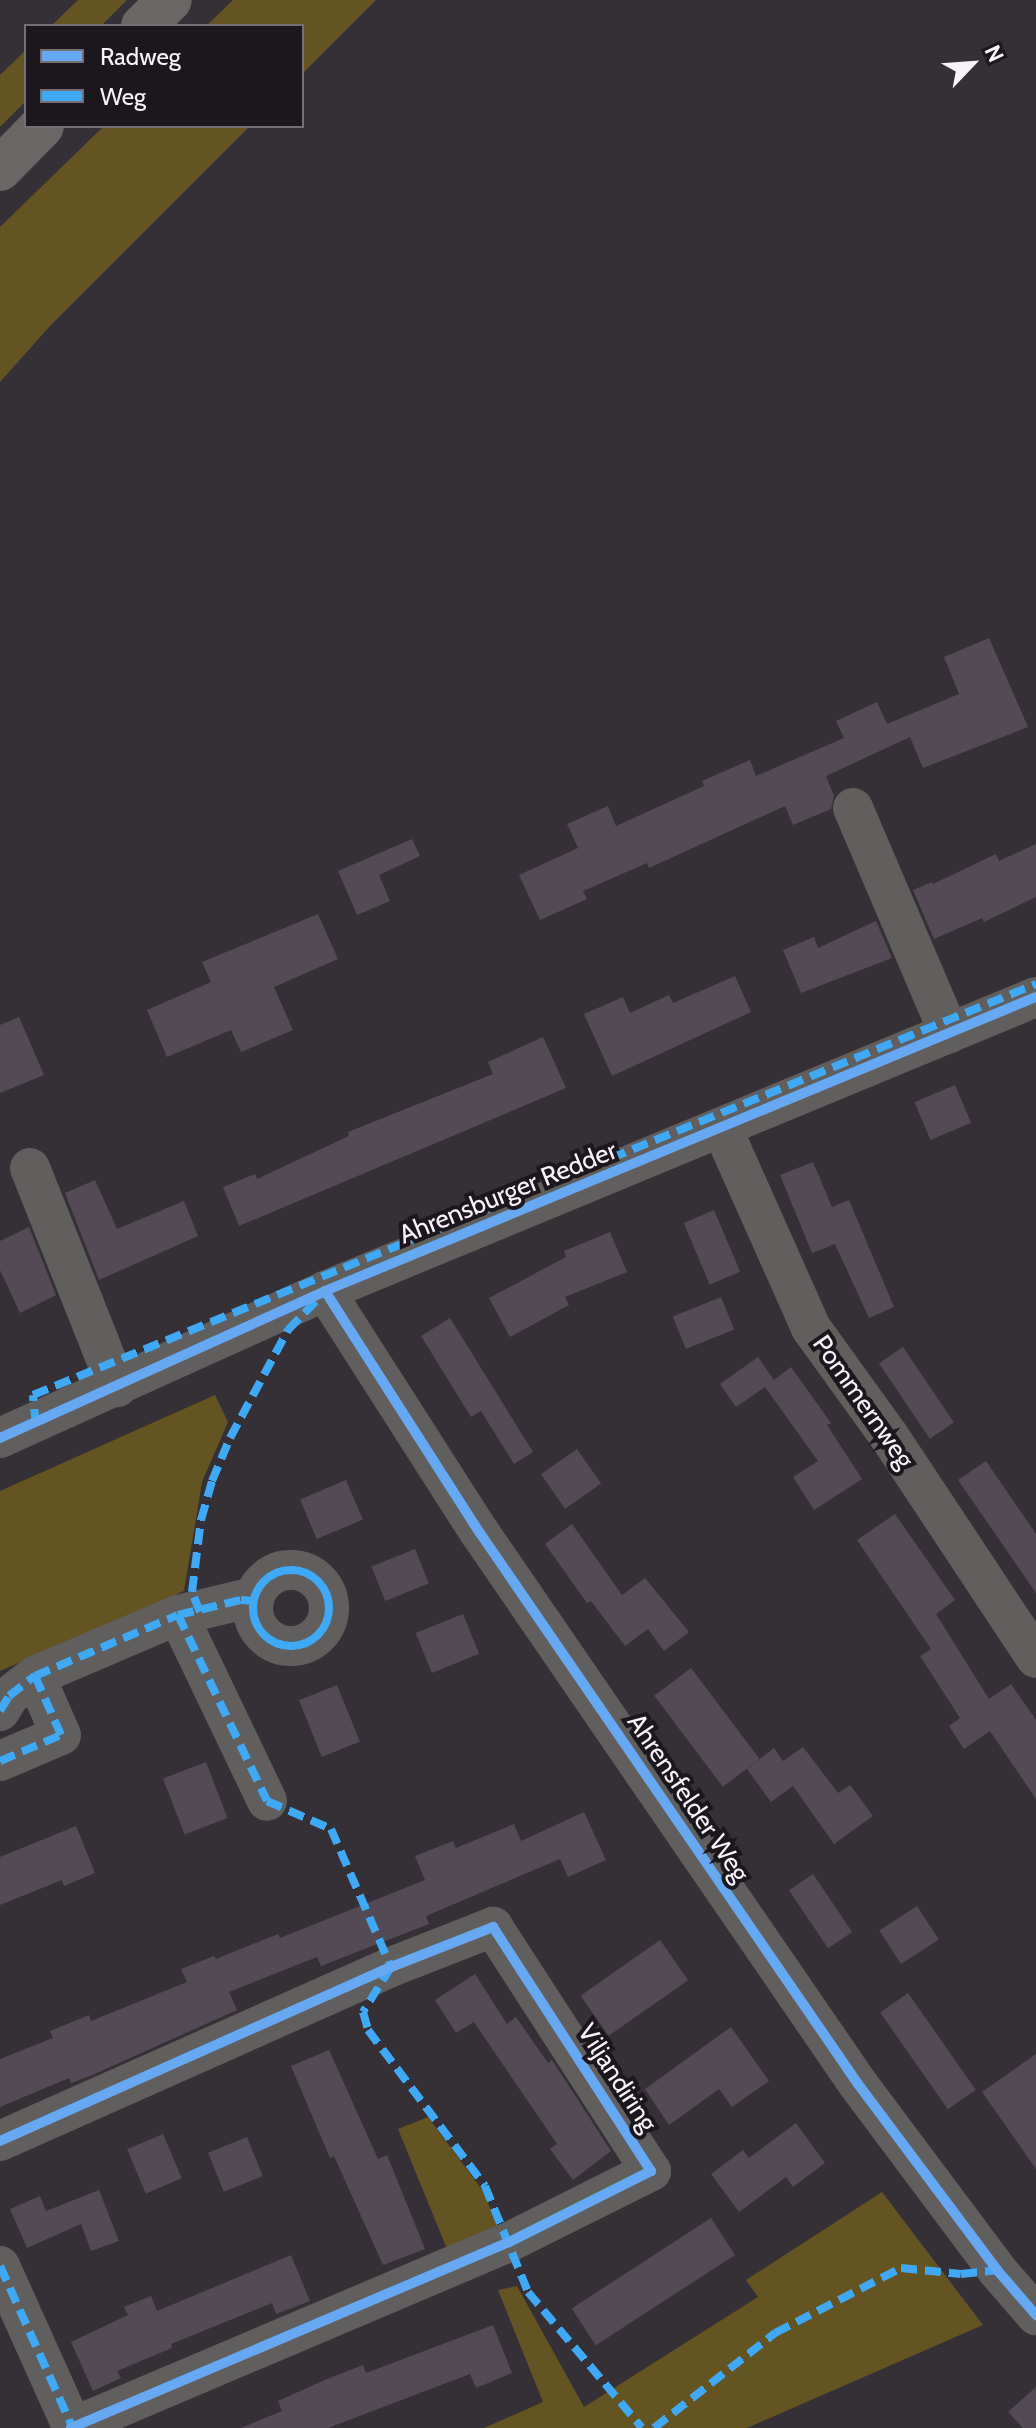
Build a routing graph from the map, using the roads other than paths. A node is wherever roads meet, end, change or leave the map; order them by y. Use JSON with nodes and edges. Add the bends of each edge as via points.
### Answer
{"nodes":[{"id":1,"x":170,"y":0,"type":"edge"},
{"id":2,"x":145,"y":24,"type":"edge"},
{"id":3,"x":40,"y":128,"type":"edge"},
{"id":4,"x":0,"y":169,"type":"edge"},
{"id":5,"x":853,"y":808,"type":"dead end"},
{"id":6,"x":1036,"y":997,"type":"edge"},
{"id":7,"x":949,"y":1033,"type":"junction"},
{"id":8,"x":722,"y":1128,"type":"junction"},
{"id":9,"x":30,"y":1168,"type":"dead end"},
{"id":10,"x":325,"y":1291,"type":"junction"},
{"id":11,"x":117,"y":1387,"type":"junction"},
{"id":12,"x":0,"y":1438,"type":"edge"},
{"id":13,"x":254,"y":1601,"type":"dead end"},
{"id":14,"x":178,"y":1615,"type":"junction"},
{"id":15,"x":1036,"y":1658,"type":"edge"},
{"id":16,"x":35,"y":1676,"type":"junction"},
{"id":17,"x":0,"y":1711,"type":"edge"},
{"id":18,"x":0,"y":1761,"type":"edge"},
{"id":19,"x":267,"y":1801,"type":"dead end"},
{"id":20,"x":0,"y":2141,"type":"edge"},
{"id":21,"x":0,"y":2266,"type":"edge"},
{"id":22,"x":1036,"y":2315,"type":"edge"},
{"id":23,"x":72,"y":2427,"type":"edge"}],
"edges":[{"from":1,"to":2,"type":"main road"},
{"from":3,"to":4,"type":"main road"},
{"from":5,"to":7,"type":"street"},
{"from":6,"to":7,"type":"street","name":"Ahrensburger Redder"},
{"from":7,"to":8,"type":"street","name":"Ahrensburger Redder"},
{"from":8,"to":10,"type":"street","name":"Ahrensburger Redder"},
{"from":8,"to":15,"type":"street","name":"Pommernweg","via":[[811,1328]]},
{"from":9,"to":11,"type":"street"},
{"from":10,"to":11,"type":"street","name":"Ahrensburger Redder"},
{"from":10,"to":22,"type":"street","name":"Ahrensfelder Weg","via":[[480,1533],[858,2084]]},
{"from":11,"to":12,"type":"street","name":"Ahrensburger Redder"},
{"from":13,"to":14,"type":"street"},
{"from":14,"to":16,"type":"street"},
{"from":14,"to":19,"type":"street"},
{"from":16,"to":17,"type":"street","via":[[9,1696]]},
{"from":16,"to":18,"type":"street","via":[[61,1735]]},
{"from":20,"to":23,"type":"street","name":"Viljandiring","via":[[493,1927],[651,2171],[509,2242]]},
{"from":21,"to":23,"type":"street","name":"Viljandiring"}]}
